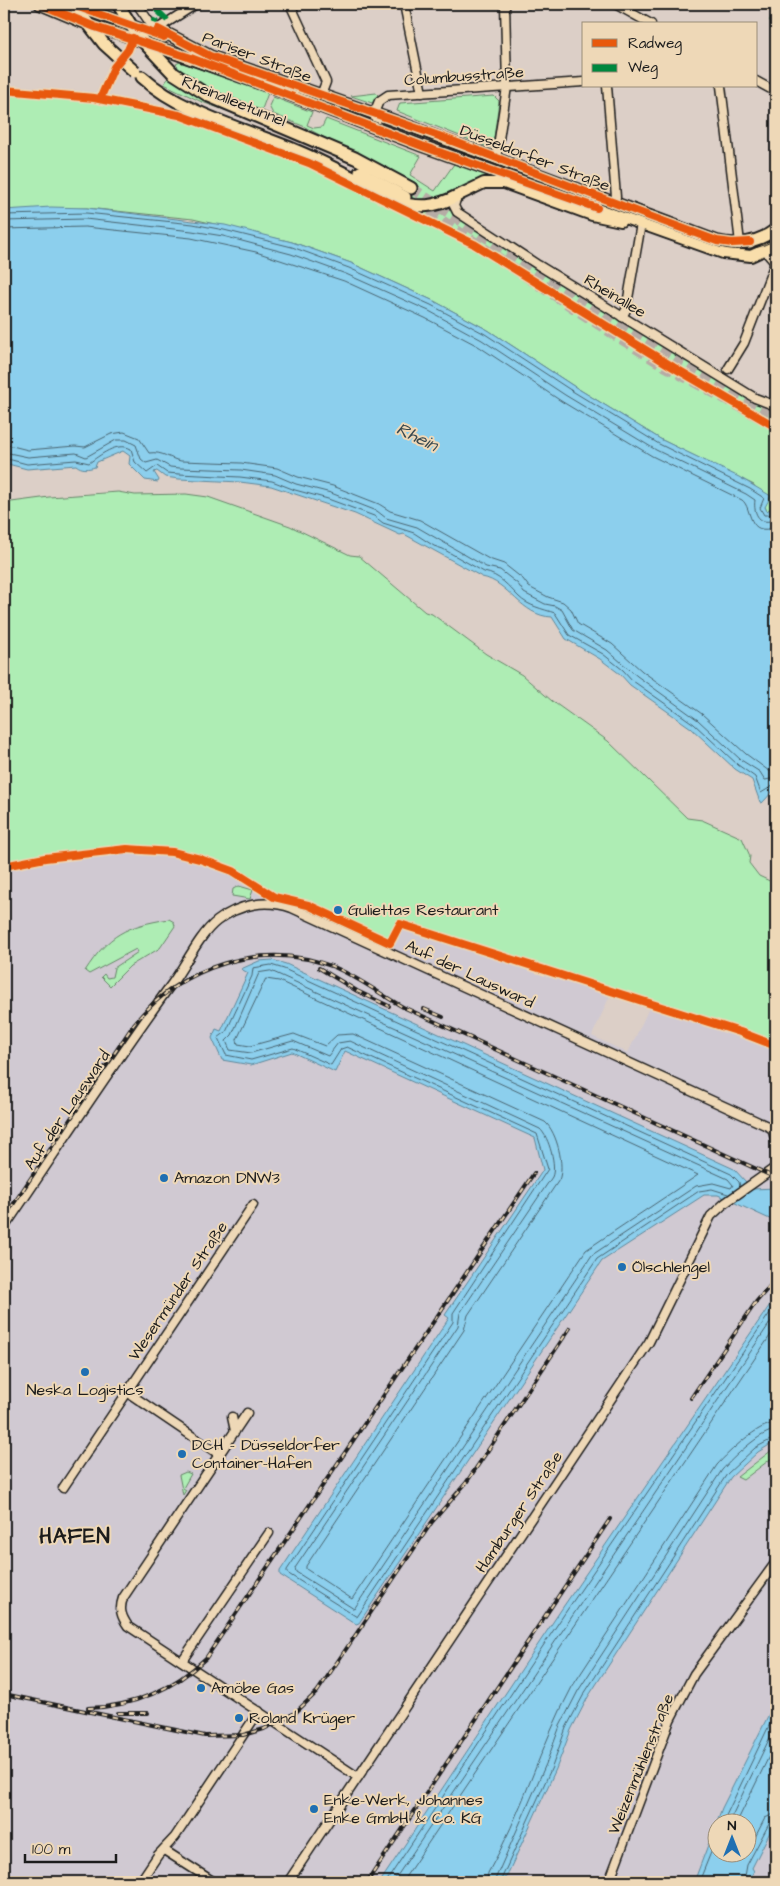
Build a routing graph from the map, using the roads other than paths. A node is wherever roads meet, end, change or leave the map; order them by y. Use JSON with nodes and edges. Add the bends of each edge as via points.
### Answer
{"nodes":[{"id":1,"x":40,"y":4,"type":"edge"},
{"id":2,"x":72,"y":4,"type":"edge"},
{"id":3,"x":118,"y":4,"type":"edge"},
{"id":4,"x":138,"y":4,"type":"edge"},
{"id":5,"x":196,"y":4,"type":"edge"},
{"id":6,"x":290,"y":4,"type":"edge"},
{"id":7,"x":404,"y":4,"type":"edge"},
{"id":8,"x":505,"y":4,"type":"edge"},
{"id":9,"x":615,"y":4,"type":"edge"},
{"id":10,"x":72,"y":16,"type":"junction"},
{"id":11,"x":104,"y":21,"type":"junction"},
{"id":12,"x":647,"y":22,"type":"edge"},
{"id":13,"x":158,"y":29,"type":"junction"},
{"id":14,"x":185,"y":44,"type":"junction"},
{"id":15,"x":138,"y":75,"type":"junction"},
{"id":16,"x":582,"y":82,"type":"edge"},
{"id":17,"x":758,"y":82,"type":"edge"},
{"id":18,"x":507,"y":87,"type":"junction"},
{"id":19,"x":607,"y":88,"type":"edge"},
{"id":20,"x":721,"y":88,"type":"edge"},
{"id":21,"x":776,"y":92,"type":"edge"},
{"id":22,"x":422,"y":93,"type":"junction"},
{"id":23,"x":321,"y":95,"type":"junction"},
{"id":24,"x":324,"y":109,"type":"junction"},
{"id":25,"x":374,"y":113,"type":"junction"},
{"id":26,"x":378,"y":130,"type":"junction"},
{"id":27,"x":496,"y":159,"type":"junction"},
{"id":28,"x":457,"y":196,"type":"junction"},
{"id":29,"x":613,"y":203,"type":"junction"},
{"id":30,"x":639,"y":219,"type":"junction"},
{"id":31,"x":776,"y":229,"type":"edge"},
{"id":32,"x":776,"y":234,"type":"edge"},
{"id":33,"x":752,"y":242,"type":"junction"},
{"id":34,"x":740,"y":244,"type":"junction"},
{"id":35,"x":776,"y":244,"type":"edge"},
{"id":36,"x":765,"y":251,"type":"junction"},
{"id":37,"x":723,"y":253,"type":"junction"},
{"id":38,"x":776,"y":263,"type":"edge"},
{"id":39,"x":622,"y":317,"type":"junction"},
{"id":40,"x":728,"y":369,"type":"dead end"},
{"id":41,"x":776,"y":406,"type":"edge"},
{"id":42,"x":774,"y":1129,"type":"edge"},
{"id":43,"x":776,"y":1142,"type":"edge"},
{"id":44,"x":776,"y":1167,"type":"edge"},
{"id":45,"x":252,"y":1205,"type":"dead end"},
{"id":46,"x":4,"y":1228,"type":"edge"},
{"id":47,"x":127,"y":1392,"type":"junction"},
{"id":48,"x":247,"y":1413,"type":"dead end"},
{"id":49,"x":232,"y":1417,"type":"dead end"},
{"id":50,"x":235,"y":1431,"type":"junction"},
{"id":51,"x":220,"y":1454,"type":"junction"},
{"id":52,"x":63,"y":1488,"type":"dead end"},
{"id":53,"x":269,"y":1533,"type":"dead end"},
{"id":54,"x":776,"y":1562,"type":"edge"},
{"id":55,"x":182,"y":1661,"type":"junction"},
{"id":56,"x":259,"y":1711,"type":"junction"},
{"id":57,"x":358,"y":1777,"type":"junction"},
{"id":58,"x":164,"y":1850,"type":"junction"},
{"id":59,"x":140,"y":1882,"type":"edge"},
{"id":60,"x":214,"y":1882,"type":"edge"},
{"id":61,"x":288,"y":1882,"type":"edge"},
{"id":62,"x":609,"y":1882,"type":"edge"}],
"edges":[{"from":1,"to":10,"type":"main road","name":"Pariser Straße"},
{"from":2,"to":11,"type":"main road","name":"Pariser Straße"},
{"from":2,"to":15,"type":"highway","name":"Rheinalleetunnel","bridge":true,"via":[[104,44]]},
{"from":3,"to":15,"type":"highway","name":"Rheinalleetunnel","bridge":true,"via":[[143,42],[173,72],[209,96],[346,154],[408,193],[326,156],[182,99]]},
{"from":4,"to":13,"type":"street"},
{"from":5,"to":13,"type":"street"},
{"from":6,"to":23,"type":"street","via":[[326,82]]},
{"from":7,"to":22,"type":"street"},
{"from":8,"to":18,"type":"street"},
{"from":9,"to":12,"type":"street"},
{"from":10,"to":11,"type":"main road","name":"Pariser Straße"},
{"from":10,"to":24,"type":"main road","name":"Pariser Straße"},
{"from":11,"to":13,"type":"main road","name":"Pariser Straße"},
{"from":13,"to":14,"type":"main road","name":"Pariser Straße"},
{"from":13,"to":14,"type":"main road","name":"Pariser Straße"},
{"from":14,"to":23,"type":"main road","name":"Pariser Straße"},
{"from":15,"to":28,"type":"highway","via":[[167,97],[322,162],[396,201],[414,207],[431,206]]},
{"from":16,"to":18,"type":"street","name":"Columbusstraße"},
{"from":17,"to":21,"type":"street"},
{"from":18,"to":22,"type":"street","name":"Columbusstraße"},
{"from":18,"to":27,"type":"street"},
{"from":19,"to":29,"type":"street","via":[[616,197]]},
{"from":20,"to":34,"type":"street"},
{"from":22,"to":25,"type":"street","name":"Columbusstraße","via":[[388,95],[379,101]]},
{"from":23,"to":24,"type":"main road"},
{"from":23,"to":25,"type":"main road","name":"Düsseldorfer Straße"},
{"from":24,"to":26,"type":"main road","name":"Düsseldorfer Straße"},
{"from":25,"to":26,"type":"street"},
{"from":25,"to":27,"type":"main road","name":"Düsseldorfer Straße"},
{"from":26,"to":30,"type":"main road","name":"Düsseldorfer Straße"},
{"from":27,"to":29,"type":"main road","name":"Düsseldorfer Straße"},
{"from":28,"to":30,"type":"main road","name":"Düsseldorfer Straße","via":[[484,183],[504,183],[596,216],[619,221]]},
{"from":28,"to":39,"type":"street","name":"Rheinallee","via":[[454,206],[461,214]]},
{"from":29,"to":30,"type":"main road","name":"Düsseldorfer Straße"},
{"from":30,"to":34,"type":"main road","name":"Düsseldorfer Straße","via":[[717,241]]},
{"from":30,"to":37,"type":"main road","name":"Düsseldorfer Straße"},
{"from":30,"to":39,"type":"street","via":[[626,310]]},
{"from":31,"to":33,"type":"main road","name":"Düsseldorfer Straße"},
{"from":32,"to":36,"type":"main road","via":[[766,241]]},
{"from":33,"to":34,"type":"main road","name":"Düsseldorfer Straße"},
{"from":33,"to":36,"type":"main road"},
{"from":34,"to":37,"type":"street"},
{"from":35,"to":36,"type":"main road"},
{"from":36,"to":37,"type":"main road","name":"Düsseldorfer Straße","via":[[747,256]]},
{"from":36,"to":38,"type":"street"},
{"from":38,"to":40,"type":"street","via":[[744,343]]},
{"from":39,"to":41,"type":"street","name":"Rheinallee","via":[[755,398]]},
{"from":42,"to":43,"type":"street"},
{"from":42,"to":46,"type":"street","name":"Auf der Lausward","via":[[294,908],[258,904],[234,910],[212,925]]},
{"from":44,"to":57,"type":"street","name":"Hamburger Straße","via":[[725,1203],[707,1222],[649,1342]]},
{"from":45,"to":47,"type":"street","name":"Wesermünder Straße"},
{"from":47,"to":51,"type":"street"},
{"from":47,"to":52,"type":"street","name":"Wesermünder Straße"},
{"from":48,"to":50,"type":"street"},
{"from":49,"to":50,"type":"street"},
{"from":50,"to":51,"type":"street"},
{"from":51,"to":55,"type":"street","via":[[120,1605],[122,1618],[128,1626]]},
{"from":53,"to":55,"type":"street"},
{"from":54,"to":62,"type":"street","name":"Weizenmühlenstraße","via":[[694,1674],[670,1720]]},
{"from":55,"to":56,"type":"street"},
{"from":56,"to":57,"type":"street"},
{"from":56,"to":58,"type":"street"},
{"from":57,"to":61,"type":"street","name":"Hamburger Straße"},
{"from":58,"to":59,"type":"street"},
{"from":58,"to":60,"type":"street"}]}
